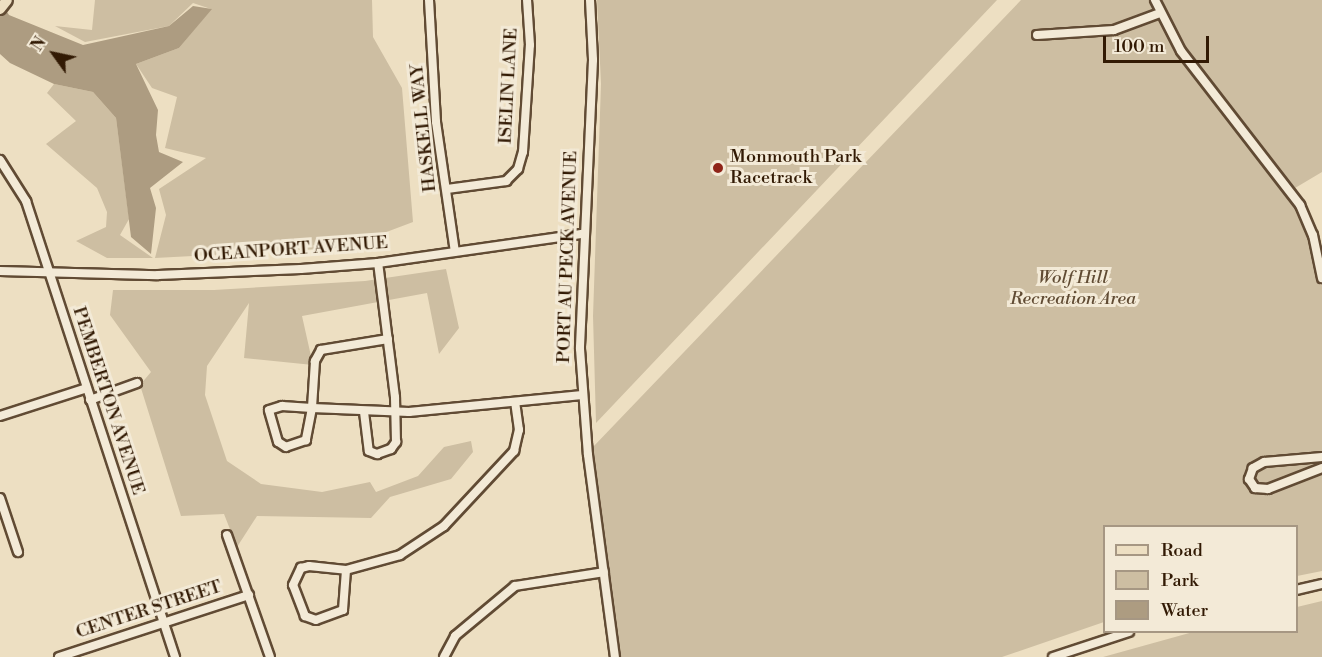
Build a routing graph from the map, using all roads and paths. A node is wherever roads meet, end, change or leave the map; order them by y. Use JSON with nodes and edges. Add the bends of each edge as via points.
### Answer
{"nodes":[{"id":1,"x":429,"y":0,"type":"edge"},
{"id":2,"x":527,"y":0,"type":"edge"},
{"id":3,"x":590,"y":0,"type":"edge"},
{"id":4,"x":1155,"y":0,"type":"edge"},
{"id":5,"x":1160,"y":13,"type":"junction"},
{"id":6,"x":1037,"y":35,"type":"dead end"},
{"id":7,"x":0,"y":160,"type":"edge"},
{"id":8,"x":447,"y":189,"type":"junction"},
{"id":9,"x":583,"y":234,"type":"junction"},
{"id":10,"x":455,"y":252,"type":"junction"},
{"id":11,"x":378,"y":263,"type":"junction"},
{"id":12,"x":0,"y":271,"type":"edge"},
{"id":13,"x":48,"y":273,"type":"junction"},
{"id":14,"x":1322,"y":278,"type":"edge"},
{"id":15,"x":388,"y":339,"type":"junction"},
{"id":16,"x":137,"y":383,"type":"dead end"},
{"id":17,"x":87,"y":388,"type":"junction"},
{"id":18,"x":582,"y":395,"type":"junction"},
{"id":19,"x":90,"y":400,"type":"junction"},
{"id":20,"x":515,"y":402,"type":"junction"},
{"id":21,"x":312,"y":408,"type":"junction"},
{"id":22,"x":364,"y":412,"type":"junction"},
{"id":23,"x":396,"y":412,"type":"junction"},
{"id":24,"x":0,"y":416,"type":"edge"},
{"id":25,"x":1322,"y":457,"type":"edge"},
{"id":26,"x":1322,"y":468,"type":"edge"},
{"id":27,"x":0,"y":498,"type":"edge"},
{"id":28,"x":227,"y":535,"type":"dead end"},
{"id":29,"x":18,"y":552,"type":"dead end"},
{"id":30,"x":346,"y":570,"type":"junction"},
{"id":31,"x":604,"y":572,"type":"junction"},
{"id":32,"x":1322,"y":584,"type":"edge"},
{"id":33,"x":1298,"y":590,"type":"edge"},
{"id":34,"x":249,"y":595,"type":"junction"},
{"id":35,"x":164,"y":623,"type":"junction"},
{"id":36,"x":1126,"y":633,"type":"edge"},
{"id":37,"x":59,"y":657,"type":"edge"},
{"id":38,"x":174,"y":657,"type":"edge"},
{"id":39,"x":270,"y":657,"type":"edge"},
{"id":40,"x":444,"y":657,"type":"edge"},
{"id":41,"x":615,"y":657,"type":"edge"},
{"id":42,"x":1053,"y":657,"type":"edge"}],
"edges":[{"from":1,"to":8,"type":"street","name":"HASKELL WAY","via":[[436,122]]},
{"from":2,"to":8,"type":"street","name":"ISELIN LANE","via":[[530,45],[523,153],[518,169],[506,181]]},
{"from":3,"to":9,"type":"street","name":"PORT AU PECK AVENUE","via":[[591,102]]},
{"from":4,"to":5,"type":"street"},
{"from":5,"to":6,"type":"street","via":[[1114,30]]},
{"from":5,"to":14,"type":"street","via":[[1181,51],[1300,205],[1313,235]]},
{"from":7,"to":13,"type":"street","name":"PEMBERTON AVENUE","via":[[22,192]]},
{"from":8,"to":10,"type":"street","name":"HASKELL WAY"},
{"from":9,"to":10,"type":"street","name":"OCEANPORT AVENUE"},
{"from":9,"to":18,"type":"street","name":"PORT AU PECK AVENUE"},
{"from":10,"to":11,"type":"street","name":"OCEANPORT AVENUE"},
{"from":11,"to":13,"type":"street","name":"OCEANPORT AVENUE","via":[[205,274]]},
{"from":11,"to":15,"type":"street"},
{"from":12,"to":13,"type":"street","name":"OCEANPORT AVENUE"},
{"from":13,"to":17,"type":"street","name":"PEMBERTON AVENUE"},
{"from":15,"to":21,"type":"street","via":[[321,350],[315,368]]},
{"from":15,"to":23,"type":"street"},
{"from":16,"to":19,"type":"street"},
{"from":17,"to":19,"type":"street","name":"PEMBERTON AVENUE"},
{"from":17,"to":24,"type":"street"},
{"from":18,"to":20,"type":"street"},
{"from":18,"to":31,"type":"street","name":"PORT AU PECK AVENUE"},
{"from":19,"to":35,"type":"street","name":"PEMBERTON AVENUE"},
{"from":20,"to":23,"type":"street"},
{"from":20,"to":30,"type":"street","via":[[519,435],[512,454],[435,533],[388,560]]},
{"from":21,"to":21,"type":"street","via":[[306,440],[280,445],[270,421],[271,408]]},
{"from":21,"to":22,"type":"street"},
{"from":22,"to":23,"type":"street"},
{"from":22,"to":23,"type":"street","via":[[366,443],[369,451],[377,454],[395,446]]},
{"from":25,"to":26,"type":"street","via":[[1264,462],[1253,468],[1249,479],[1255,488],[1268,489]]},
{"from":27,"to":29,"type":"street"},
{"from":28,"to":34,"type":"street"},
{"from":30,"to":30,"type":"street","via":[[301,568],[293,585],[308,619],[316,620],[346,607]]},
{"from":31,"to":40,"type":"street","via":[[515,586],[455,636]]},
{"from":31,"to":41,"type":"street","name":"PORT AU PECK AVENUE"},
{"from":32,"to":33,"type":"street"},
{"from":34,"to":35,"type":"street","name":"CENTER STREET"},
{"from":34,"to":39,"type":"street"},
{"from":35,"to":37,"type":"street","name":"CENTER STREET"},
{"from":35,"to":38,"type":"street","name":"PEMBERTON AVENUE"},
{"from":36,"to":42,"type":"street"}]}
